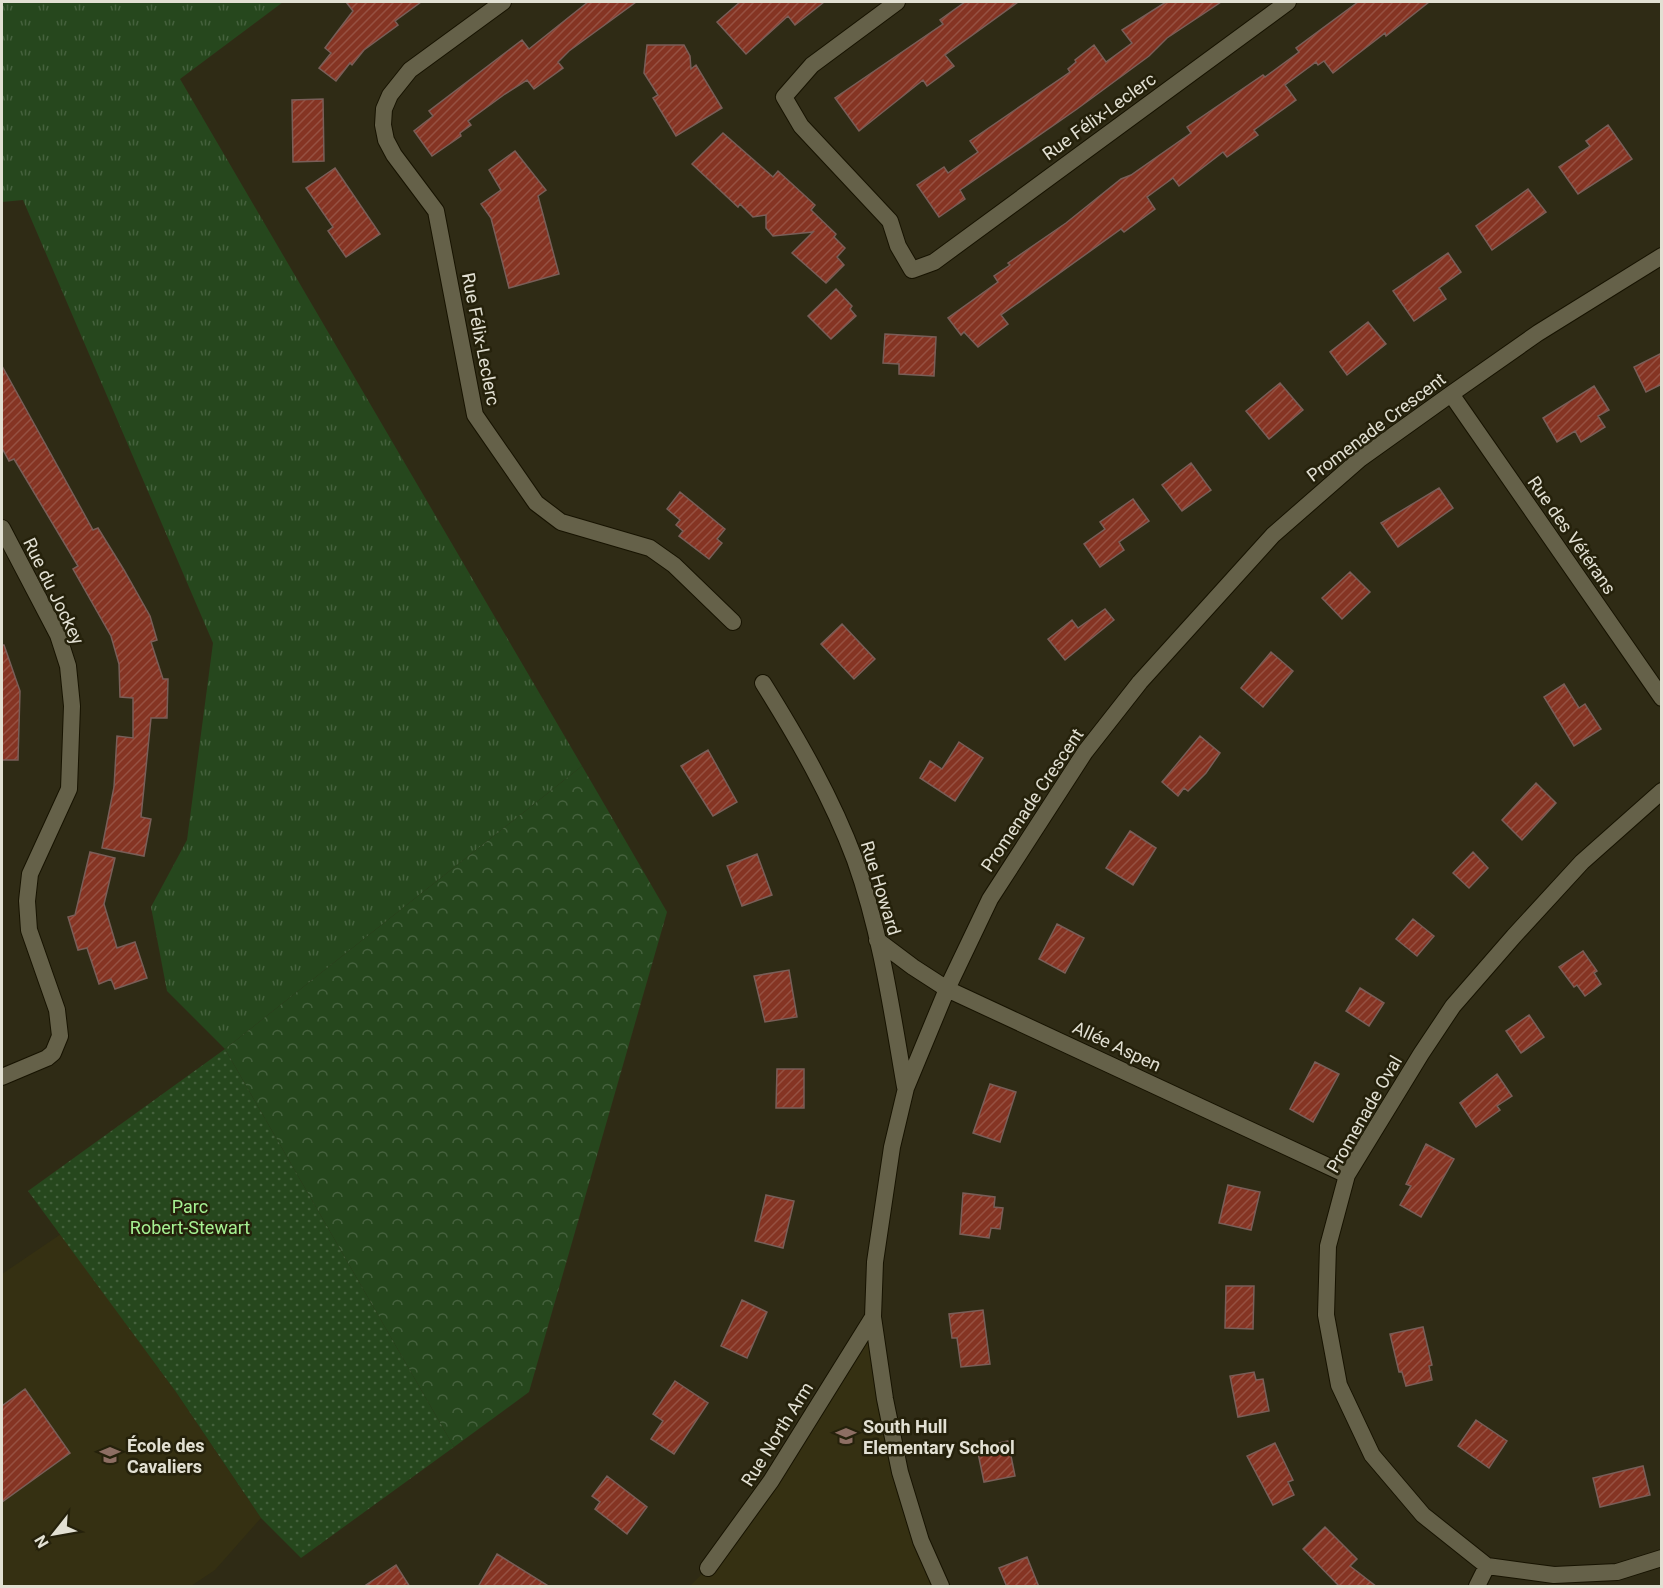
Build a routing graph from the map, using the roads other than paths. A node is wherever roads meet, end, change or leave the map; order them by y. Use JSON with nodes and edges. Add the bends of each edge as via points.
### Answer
{"nodes":[{"id":1,"x":502,"y":2,"type":"edge"},
{"id":2,"x":897,"y":2,"type":"edge"},
{"id":3,"x":1288,"y":2,"type":"edge"},
{"id":4,"x":1659,"y":259,"type":"edge"},
{"id":5,"x":1451,"y":394,"type":"junction"},
{"id":6,"x":2,"y":528,"type":"edge"},
{"id":7,"x":733,"y":622,"type":"dead end"},
{"id":8,"x":763,"y":683,"type":"dead end"},
{"id":9,"x":1662,"y":698,"type":"edge"},
{"id":10,"x":1662,"y":791,"type":"edge"},
{"id":11,"x":877,"y":940,"type":"junction"},
{"id":12,"x":947,"y":988,"type":"junction"},
{"id":13,"x":2,"y":1077,"type":"edge"},
{"id":14,"x":906,"y":1088,"type":"junction"},
{"id":15,"x":1347,"y":1175,"type":"junction"},
{"id":16,"x":873,"y":1317,"type":"junction"},
{"id":17,"x":1662,"y":1558,"type":"edge"},
{"id":18,"x":1487,"y":1566,"type":"junction"},
{"id":19,"x":708,"y":1568,"type":"dead end"},
{"id":20,"x":941,"y":1587,"type":"edge"},
{"id":21,"x":1477,"y":1587,"type":"edge"}],
"edges":[{"from":1,"to":7,"type":"street","name":"Rue Félix-Leclerc","via":[[410,70],[398,82],[384,109],[386,140],[436,211],[475,415],[536,504],[561,522],[650,548]]},
{"from":2,"to":3,"type":"street","name":"Rue Félix-Leclerc","via":[[812,65],[784,97],[801,126],[890,221],[897,246],[912,270],[934,262]]},
{"from":4,"to":5,"type":"street","name":"Promenade Crescent","via":[[1538,333]]},
{"from":5,"to":9,"type":"street","name":"Rue des Vétérans"},
{"from":5,"to":12,"type":"street","name":"Promenade Crescent","via":[[1360,459],[1273,535],[1140,682],[1084,752],[1007,871]]},
{"from":6,"to":13,"type":"street","name":"Rue du Jockey","via":[[58,635],[68,666],[72,706],[69,789],[30,874],[27,901],[29,930],[57,1010],[60,1036],[53,1053]]},
{"from":8,"to":11,"type":"street","name":"Rue Howard","via":[[795,734],[855,861]]},
{"from":10,"to":15,"type":"street","name":"Promenade Oval","via":[[1582,862],[1454,1006],[1420,1054]]},
{"from":11,"to":12,"type":"street","name":"Allée Aspen"},
{"from":11,"to":14,"type":"street","name":"Rue Howard"},
{"from":12,"to":14,"type":"street","name":"Promenade Crescent"},
{"from":12,"to":15,"type":"street","name":"Allée Aspen"},
{"from":14,"to":16,"type":"street","name":"Promenade Crescent","via":[[892,1147],[875,1262]]},
{"from":15,"to":18,"type":"street","name":"Promenade Oval","via":[[1328,1246],[1326,1315],[1339,1385],[1372,1455],[1423,1515]]},
{"from":16,"to":19,"type":"street","name":"Rue North Arm","via":[[771,1481]]},
{"from":16,"to":20,"type":"street","name":"Promenade Crescent","via":[[900,1472],[921,1541]]},
{"from":17,"to":18,"type":"street","via":[[1617,1572],[1554,1575]]},
{"from":18,"to":21,"type":"street"}]}
